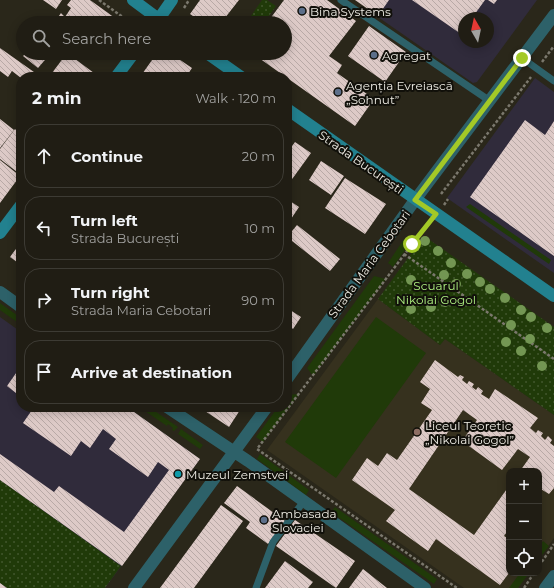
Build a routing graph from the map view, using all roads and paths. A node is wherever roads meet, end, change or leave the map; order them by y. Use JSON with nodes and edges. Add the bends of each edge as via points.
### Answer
{"nodes":[{"id":1,"x":99,"y":0,"type":"edge"},
{"id":2,"x":132,"y":0,"type":"edge"},
{"id":3,"x":172,"y":0,"type":"edge"},
{"id":4,"x":189,"y":0,"type":"edge"},
{"id":5,"x":341,"y":0,"type":"edge"},
{"id":6,"x":182,"y":10,"type":"dead end"},
{"id":7,"x":554,"y":15,"type":"edge"},
{"id":8,"x":121,"y":16,"type":"edge"},
{"id":9,"x":152,"y":16,"type":"edge"},
{"id":10,"x":163,"y":16,"type":"edge"},
{"id":11,"x":554,"y":46,"type":"edge"},
{"id":12,"x":522,"y":58,"type":"junction"},
{"id":13,"x":129,"y":60,"type":"edge"},
{"id":14,"x":217,"y":60,"type":"edge"},
{"id":15,"x":537,"y":69,"type":"junction"},
{"id":16,"x":120,"y":72,"type":"edge"},
{"id":17,"x":234,"y":72,"type":"edge"},
{"id":18,"x":554,"y":81,"type":"edge"},
{"id":19,"x":490,"y":101,"type":"junction"},
{"id":20,"x":292,"y":113,"type":"edge"},
{"id":21,"x":441,"y":194,"type":"dead end"},
{"id":22,"x":448,"y":199,"type":"dead end"},
{"id":23,"x":415,"y":200,"type":"junction"},
{"id":24,"x":16,"y":212,"type":"edge"},
{"id":25,"x":436,"y":214,"type":"junction"},
{"id":26,"x":0,"y":233,"type":"edge"},
{"id":27,"x":404,"y":254,"type":"junction"},
{"id":28,"x":0,"y":292,"type":"edge"},
{"id":29,"x":554,"y":296,"type":"edge"},
{"id":30,"x":16,"y":303,"type":"edge"},
{"id":31,"x":554,"y":359,"type":"edge"},
{"id":32,"x":292,"y":372,"type":"edge"},
{"id":33,"x":292,"y":403,"type":"edge"},
{"id":34,"x":174,"y":412,"type":"edge"},
{"id":35,"x":263,"y":412,"type":"edge"},
{"id":36,"x":285,"y":412,"type":"edge"},
{"id":37,"x":234,"y":452,"type":"junction"},
{"id":38,"x":304,"y":501,"type":"junction"},
{"id":39,"x":554,"y":544,"type":"edge"},
{"id":40,"x":542,"y":562,"type":"edge"},
{"id":41,"x":532,"y":576,"type":"edge"},
{"id":42,"x":554,"y":576,"type":"edge"},
{"id":43,"x":134,"y":588,"type":"edge"},
{"id":44,"x":256,"y":588,"type":"edge"},
{"id":45,"x":425,"y":588,"type":"edge"},
{"id":46,"x":456,"y":588,"type":"edge"},
{"id":47,"x":524,"y":588,"type":"edge"},
{"id":48,"x":545,"y":588,"type":"edge"}],
"edges":[{"from":1,"to":8,"type":"path"},
{"from":2,"to":9,"type":"main road"},
{"from":3,"to":10,"type":"main road"},
{"from":4,"to":6,"type":"path"},
{"from":5,"to":19,"type":"lane"},
{"from":7,"to":12,"type":"street","name":"Strada Maria Cebotari"},
{"from":11,"to":15,"type":"path"},
{"from":12,"to":15,"type":"lane"},
{"from":12,"to":19,"type":"street","name":"Strada Maria Cebotari"},
{"from":13,"to":16,"type":"main road"},
{"from":14,"to":17,"type":"main road"},
{"from":15,"to":18,"type":"lane"},
{"from":15,"to":21,"type":"path"},
{"from":19,"to":23,"type":"street","name":"Strada Maria Cebotari"},
{"from":20,"to":23,"type":"main road","name":"Strada București"},
{"from":22,"to":25,"type":"path"},
{"from":23,"to":25,"type":"main road","name":"Strada București"},
{"from":23,"to":32,"type":"street","name":"Strada Maria Cebotari"},
{"from":24,"to":26,"type":"main road"},
{"from":25,"to":27,"type":"path"},
{"from":25,"to":29,"type":"main road","name":"Strada București"},
{"from":27,"to":31,"type":"path"},
{"from":27,"to":33,"type":"path"},
{"from":28,"to":30,"type":"street"},
{"from":34,"to":37,"type":"street"},
{"from":35,"to":37,"type":"street"},
{"from":36,"to":46,"type":"path","via":[[257,449]]},
{"from":37,"to":38,"type":"street"},
{"from":37,"to":43,"type":"street"},
{"from":38,"to":44,"type":"lane","via":[[273,542]]},
{"from":38,"to":45,"type":"street"},
{"from":39,"to":40,"type":"path"},
{"from":41,"to":47,"type":"path"},
{"from":42,"to":48,"type":"street"}]}
